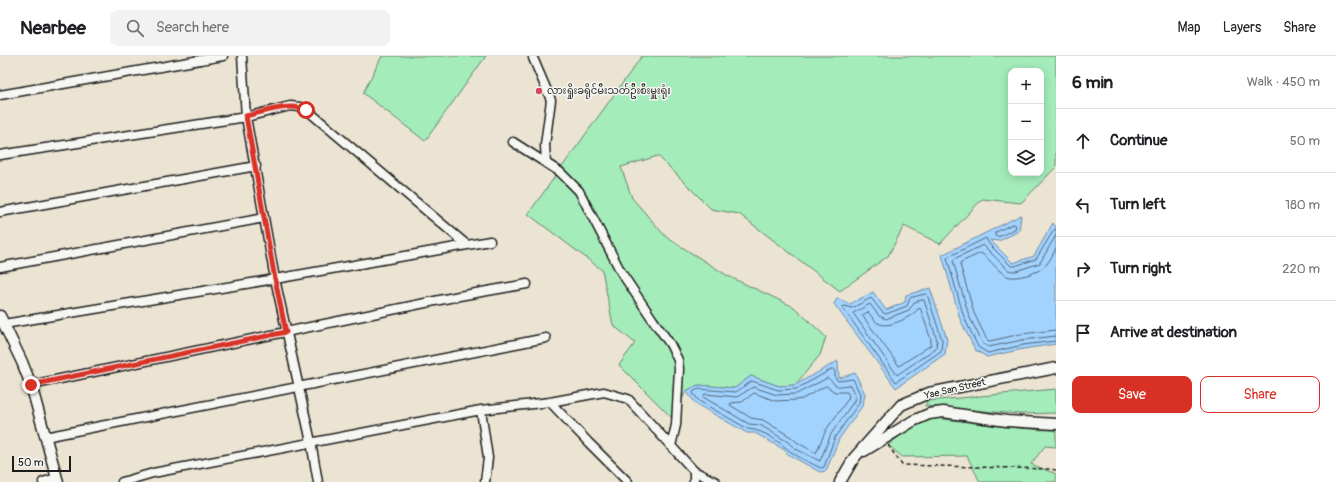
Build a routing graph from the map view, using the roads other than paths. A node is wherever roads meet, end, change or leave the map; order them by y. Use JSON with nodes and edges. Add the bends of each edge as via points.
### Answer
{"nodes":[{"id":1,"x":223,"y":56,"type":"edge"},
{"id":2,"x":242,"y":56,"type":"edge"},
{"id":3,"x":533,"y":58,"type":"dead end"},
{"id":4,"x":0,"y":95,"type":"edge"},
{"id":5,"x":246,"y":116,"type":"junction"},
{"id":6,"x":513,"y":142,"type":"dead end"},
{"id":7,"x":0,"y":155,"type":"edge"},
{"id":8,"x":546,"y":163,"type":"junction"},
{"id":9,"x":256,"y":166,"type":"junction"},
{"id":10,"x":0,"y":212,"type":"edge"},
{"id":11,"x":264,"y":218,"type":"junction"},
{"id":12,"x":490,"y":241,"type":"dead end"},
{"id":13,"x":467,"y":245,"type":"junction"},
{"id":14,"x":0,"y":267,"type":"edge"},
{"id":15,"x":275,"y":279,"type":"junction"},
{"id":16,"x":526,"y":284,"type":"dead end"},
{"id":17,"x":2,"y":320,"type":"edge"},
{"id":18,"x":286,"y":332,"type":"junction"},
{"id":19,"x":546,"y":338,"type":"dead end"},
{"id":20,"x":1056,"y":368,"type":"edge"},
{"id":21,"x":31,"y":385,"type":"junction"},
{"id":22,"x":298,"y":387,"type":"junction"},
{"id":23,"x":550,"y":402,"type":"junction"},
{"id":24,"x":480,"y":410,"type":"junction"},
{"id":25,"x":1056,"y":424,"type":"edge"},
{"id":26,"x":45,"y":437,"type":"junction"},
{"id":27,"x":311,"y":442,"type":"junction"},
{"id":28,"x":671,"y":446,"type":"junction"},
{"id":29,"x":854,"y":458,"type":"junction"},
{"id":30,"x":694,"y":470,"type":"junction"},
{"id":31,"x":57,"y":480,"type":"edge"},
{"id":32,"x":43,"y":482,"type":"edge"},
{"id":33,"x":122,"y":482,"type":"edge"},
{"id":34,"x":318,"y":482,"type":"edge"},
{"id":35,"x":485,"y":482,"type":"edge"},
{"id":36,"x":628,"y":482,"type":"edge"},
{"id":37,"x":694,"y":482,"type":"edge"},
{"id":38,"x":716,"y":482,"type":"edge"},
{"id":39,"x":840,"y":482,"type":"edge"}],
"edges":[{"from":1,"to":4,"type":"street"},
{"from":2,"to":5,"type":"street"},
{"from":3,"to":8,"type":"street","via":[[551,100],[545,145]]},
{"from":5,"to":7,"type":"street"},
{"from":5,"to":9,"type":"street"},
{"from":5,"to":13,"type":"street","via":[[290,106],[306,110]]},
{"from":6,"to":8,"type":"street"},
{"from":8,"to":28,"type":"street","via":[[560,172],[578,191],[621,272],[678,360],[680,369],[676,424]]},
{"from":9,"to":10,"type":"street"},
{"from":9,"to":11,"type":"street"},
{"from":11,"to":14,"type":"street"},
{"from":11,"to":15,"type":"street"},
{"from":12,"to":13,"type":"street"},
{"from":13,"to":15,"type":"street"},
{"from":15,"to":17,"type":"street"},
{"from":15,"to":18,"type":"street"},
{"from":16,"to":18,"type":"street"},
{"from":17,"to":21,"type":"main road"},
{"from":18,"to":21,"type":"street"},
{"from":18,"to":22,"type":"street"},
{"from":19,"to":22,"type":"street"},
{"from":20,"to":29,"type":"main road","name":"Yae San Street","via":[[929,393],[901,405]]},
{"from":21,"to":26,"type":"main road"},
{"from":22,"to":26,"type":"street"},
{"from":22,"to":27,"type":"street"},
{"from":23,"to":24,"type":"street"},
{"from":23,"to":28,"type":"street","via":[[604,392],[628,399]]},
{"from":23,"to":36,"type":"street"},
{"from":24,"to":27,"type":"street"},
{"from":24,"to":35,"type":"street","via":[[488,458]]},
{"from":25,"to":29,"type":"main road","via":[[1007,421],[943,412],[929,414],[913,420]]},
{"from":26,"to":31,"type":"main road"},
{"from":27,"to":33,"type":"street","via":[[153,473]]},
{"from":27,"to":34,"type":"street"},
{"from":28,"to":30,"type":"street"},
{"from":29,"to":39,"type":"main road","name":"Yae San Street"},
{"from":30,"to":37,"type":"street"},
{"from":30,"to":38,"type":"street"},
{"from":31,"to":32,"type":"street"}]}
